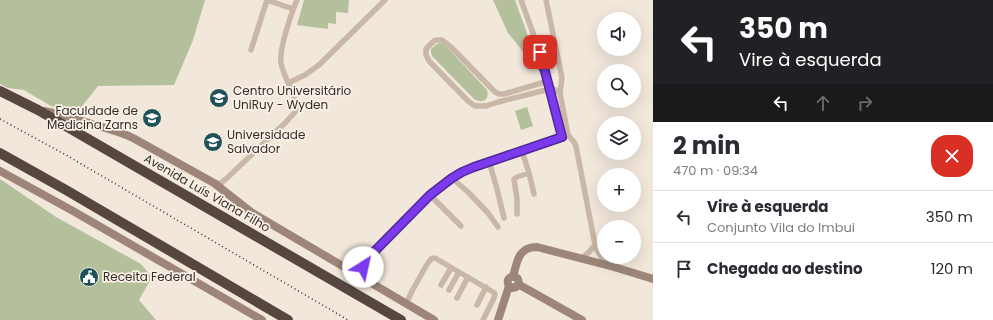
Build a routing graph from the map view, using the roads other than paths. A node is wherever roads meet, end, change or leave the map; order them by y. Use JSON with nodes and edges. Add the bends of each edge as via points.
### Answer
{"nodes":[{"id":1,"x":267,"y":0,"type":"edge"},
{"id":2,"x":297,"y":0,"type":"edge"},
{"id":3,"x":385,"y":0,"type":"edge"},
{"id":4,"x":521,"y":0,"type":"edge"},
{"id":5,"x":546,"y":0,"type":"edge"},
{"id":6,"x":293,"y":9,"type":"junction"},
{"id":7,"x":251,"y":50,"type":"dead end"},
{"id":8,"x":548,"y":81,"type":"junction"},
{"id":9,"x":288,"y":83,"type":"junction"},
{"id":10,"x":526,"y":88,"type":"junction"},
{"id":11,"x":550,"y":89,"type":"junction"},
{"id":12,"x":0,"y":92,"type":"edge"},
{"id":13,"x":560,"y":93,"type":"junction"},
{"id":14,"x":528,"y":94,"type":"junction"},
{"id":15,"x":38,"y":110,"type":"junction"},
{"id":16,"x":568,"y":135,"type":"junction"},
{"id":17,"x":562,"y":137,"type":"junction"},
{"id":18,"x":522,"y":151,"type":"junction"},
{"id":19,"x":0,"y":153,"type":"edge"},
{"id":20,"x":489,"y":161,"type":"junction"},
{"id":21,"x":0,"y":171,"type":"edge"},
{"id":22,"x":529,"y":173,"type":"junction"},
{"id":23,"x":452,"y":178,"type":"junction"},
{"id":24,"x":226,"y":179,"type":"junction"},
{"id":25,"x":214,"y":183,"type":"junction"},
{"id":26,"x":225,"y":192,"type":"junction"},
{"id":27,"x":534,"y":194,"type":"dead end"},
{"id":28,"x":430,"y":195,"type":"junction"},
{"id":29,"x":517,"y":214,"type":"dead end"},
{"id":30,"x":504,"y":218,"type":"dead end"},
{"id":31,"x":461,"y":226,"type":"dead end"},
{"id":32,"x":498,"y":227,"type":"dead end"},
{"id":33,"x":595,"y":245,"type":"junction"},
{"id":34,"x":582,"y":258,"type":"junction"},
{"id":35,"x":365,"y":261,"type":"junction"},
{"id":36,"x":614,"y":267,"type":"junction"},
{"id":37,"x":346,"y":268,"type":"junction"},
{"id":38,"x":451,"y":268,"type":"junction"},
{"id":39,"x":459,"y":272,"type":"junction"},
{"id":40,"x":468,"y":278,"type":"junction"},
{"id":41,"x":653,"y":279,"type":"edge"},
{"id":42,"x":365,"y":280,"type":"junction"},
{"id":43,"x":513,"y":282,"type":"junction"},
{"id":44,"x":441,"y":285,"type":"dead end"},
{"id":45,"x":486,"y":287,"type":"junction"},
{"id":46,"x":449,"y":290,"type":"dead end"},
{"id":47,"x":457,"y":298,"type":"dead end"},
{"id":48,"x":406,"y":304,"type":"junction"},
{"id":49,"x":477,"y":305,"type":"dead end"},
{"id":50,"x":503,"y":306,"type":"junction"},
{"id":51,"x":262,"y":320,"type":"edge"},
{"id":52,"x":288,"y":320,"type":"edge"},
{"id":53,"x":401,"y":320,"type":"edge"},
{"id":54,"x":434,"y":320,"type":"edge"},
{"id":55,"x":483,"y":320,"type":"edge"},
{"id":56,"x":498,"y":320,"type":"edge"},
{"id":57,"x":503,"y":320,"type":"edge"},
{"id":58,"x":582,"y":320,"type":"edge"}],
"edges":[{"from":1,"to":6,"type":"street"},
{"from":1,"to":7,"type":"street"},
{"from":2,"to":6,"type":"street"},
{"from":3,"to":9,"type":"street","via":[[319,65]]},
{"from":4,"to":8,"type":"street"},
{"from":5,"to":13,"type":"street","via":[[562,78]]},
{"from":6,"to":9,"type":"street","via":[[281,56]]},
{"from":8,"to":10,"type":"street"},
{"from":8,"to":11,"type":"street"},
{"from":9,"to":24,"type":"street","via":[[296,108],[295,113]]},
{"from":10,"to":14,"type":"street"},
{"from":10,"to":14,"type":"street","via":[[499,94],[442,40],[434,41],[426,50],[429,61],[475,106],[486,106]]},
{"from":11,"to":13,"type":"street"},
{"from":11,"to":14,"type":"street"},
{"from":11,"to":17,"type":"street"},
{"from":12,"to":15,"type":"highway","name":"Avenida Luís Viana Filho"},
{"from":13,"to":16,"type":"street"},
{"from":15,"to":25,"type":"main road","name":"Avenida Luís Viana Filho","via":[[119,132]]},
{"from":15,"to":53,"type":"highway","name":"Avenida Luís Viana Filho"},
{"from":16,"to":17,"type":"street"},
{"from":16,"to":33,"type":"street","via":[[576,146]]},
{"from":17,"to":18,"type":"street"},
{"from":18,"to":20,"type":"street"},
{"from":18,"to":22,"type":"street"},
{"from":19,"to":52,"type":"highway"},
{"from":20,"to":23,"type":"street"},
{"from":20,"to":30,"type":"street"},
{"from":21,"to":51,"type":"main road"},
{"from":22,"to":27,"type":"street"},
{"from":22,"to":29,"type":"street","via":[[514,179]]},
{"from":23,"to":28,"type":"street"},
{"from":23,"to":32,"type":"street","via":[[488,213]]},
{"from":24,"to":25,"type":"street","via":[[221,183]]},
{"from":24,"to":26,"type":"street"},
{"from":25,"to":26,"type":"main road","name":"Avenida Luís Viana Filho"},
{"from":26,"to":37,"type":"main road","name":"Avenida Luís Viana Filho","via":[[251,212]]},
{"from":28,"to":31,"type":"street"},
{"from":28,"to":35,"type":"street"},
{"from":33,"to":34,"type":"street"},
{"from":33,"to":36,"type":"street","via":[[600,256]]},
{"from":34,"to":36,"type":"main road"},
{"from":34,"to":43,"type":"main road","via":[[530,247],[518,258]]},
{"from":35,"to":37,"type":"street"},
{"from":35,"to":42,"type":"street"},
{"from":36,"to":41,"type":"main road"},
{"from":37,"to":42,"type":"main road","name":"Avenida Luís Viana Filho"},
{"from":38,"to":39,"type":"street"},
{"from":38,"to":44,"type":"street"},
{"from":38,"to":48,"type":"street","via":[[435,258],[431,259]]},
{"from":39,"to":40,"type":"street"},
{"from":39,"to":46,"type":"street"},
{"from":40,"to":45,"type":"street"},
{"from":40,"to":47,"type":"street"},
{"from":42,"to":48,"type":"main road","name":"Avenida Luís Viana Filho"},
{"from":43,"to":50,"type":"main road"},
{"from":43,"to":58,"type":"main road"},
{"from":45,"to":49,"type":"street"},
{"from":45,"to":55,"type":"street","via":[[495,296]]},
{"from":48,"to":54,"type":"main road","name":"Avenida Luís Viana Filho"},
{"from":50,"to":56,"type":"main road"},
{"from":50,"to":57,"type":"main road"}]}
